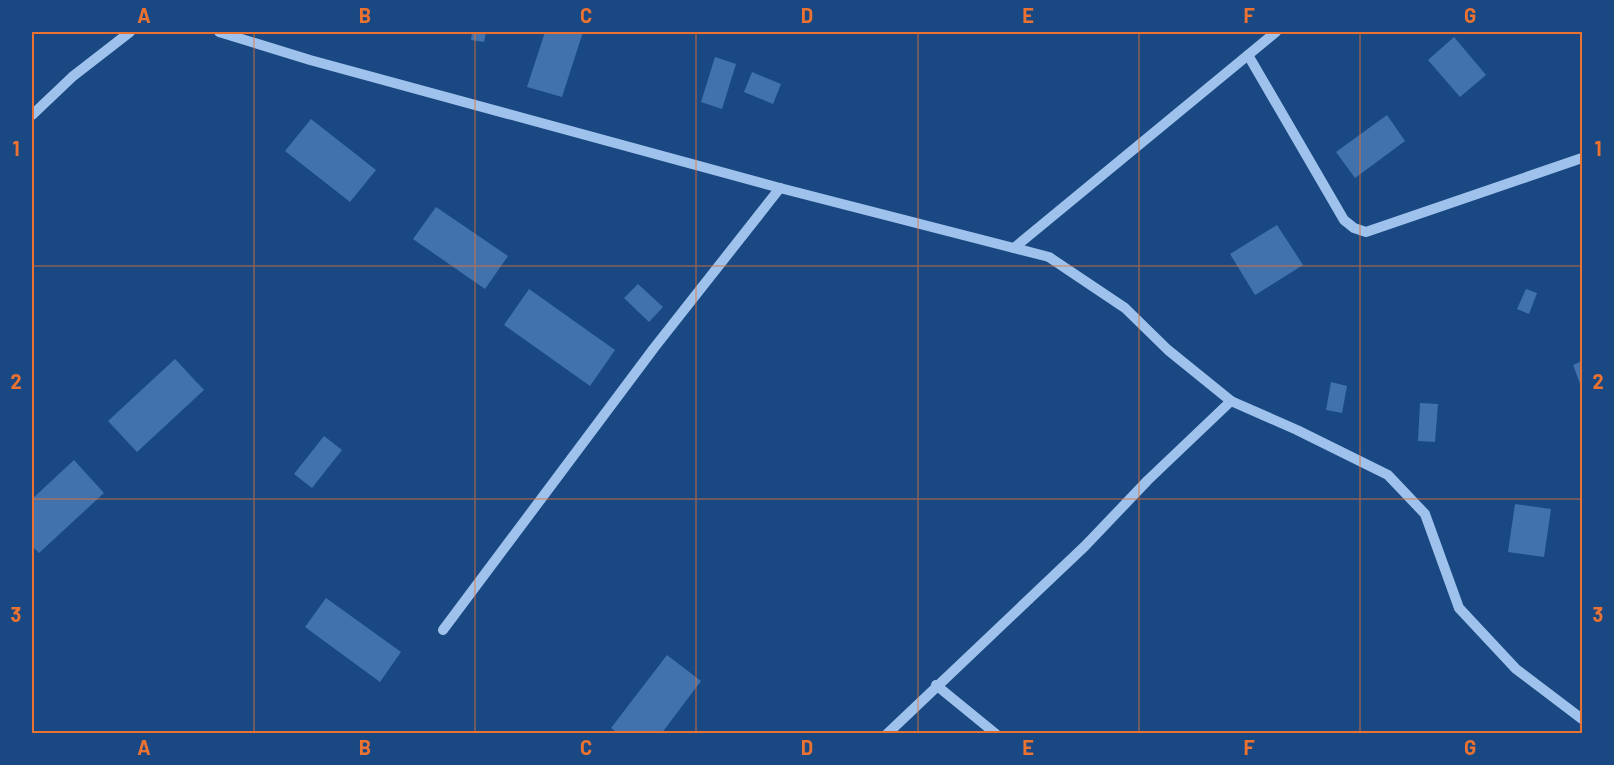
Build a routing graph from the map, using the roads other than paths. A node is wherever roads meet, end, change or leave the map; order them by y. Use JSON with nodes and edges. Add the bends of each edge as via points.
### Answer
{"nodes":[{"id":1,"x":130,"y":32,"type":"edge"},
{"id":2,"x":219,"y":32,"type":"edge"},
{"id":3,"x":1276,"y":32,"type":"edge"},
{"id":4,"x":1248,"y":55,"type":"junction"},
{"id":5,"x":32,"y":116,"type":"edge"},
{"id":6,"x":1582,"y":158,"type":"edge"},
{"id":7,"x":780,"y":188,"type":"junction"},
{"id":8,"x":1014,"y":248,"type":"junction"},
{"id":9,"x":1231,"y":401,"type":"junction"},
{"id":10,"x":443,"y":630,"type":"dead end"},
{"id":11,"x":936,"y":686,"type":"junction"},
{"id":12,"x":1582,"y":719,"type":"edge"},
{"id":13,"x":887,"y":734,"type":"edge"},
{"id":14,"x":996,"y":734,"type":"edge"}],
"edges":[{"from":1,"to":5,"type":"street","via":[[72,77]]},
{"from":2,"to":7,"type":"street"},
{"from":3,"to":4,"type":"street"},
{"from":4,"to":6,"type":"street","via":[[1344,220],[1366,232]]},
{"from":4,"to":8,"type":"street"},
{"from":7,"to":8,"type":"street"},
{"from":7,"to":10,"type":"street","via":[[654,348]]},
{"from":8,"to":9,"type":"street","via":[[1049,257],[1125,308],[1168,350]]},
{"from":9,"to":11,"type":"street"},
{"from":9,"to":12,"type":"street","via":[[1388,475],[1425,514],[1459,608],[1516,669]]},
{"from":11,"to":13,"type":"street"},
{"from":11,"to":14,"type":"street"}]}
